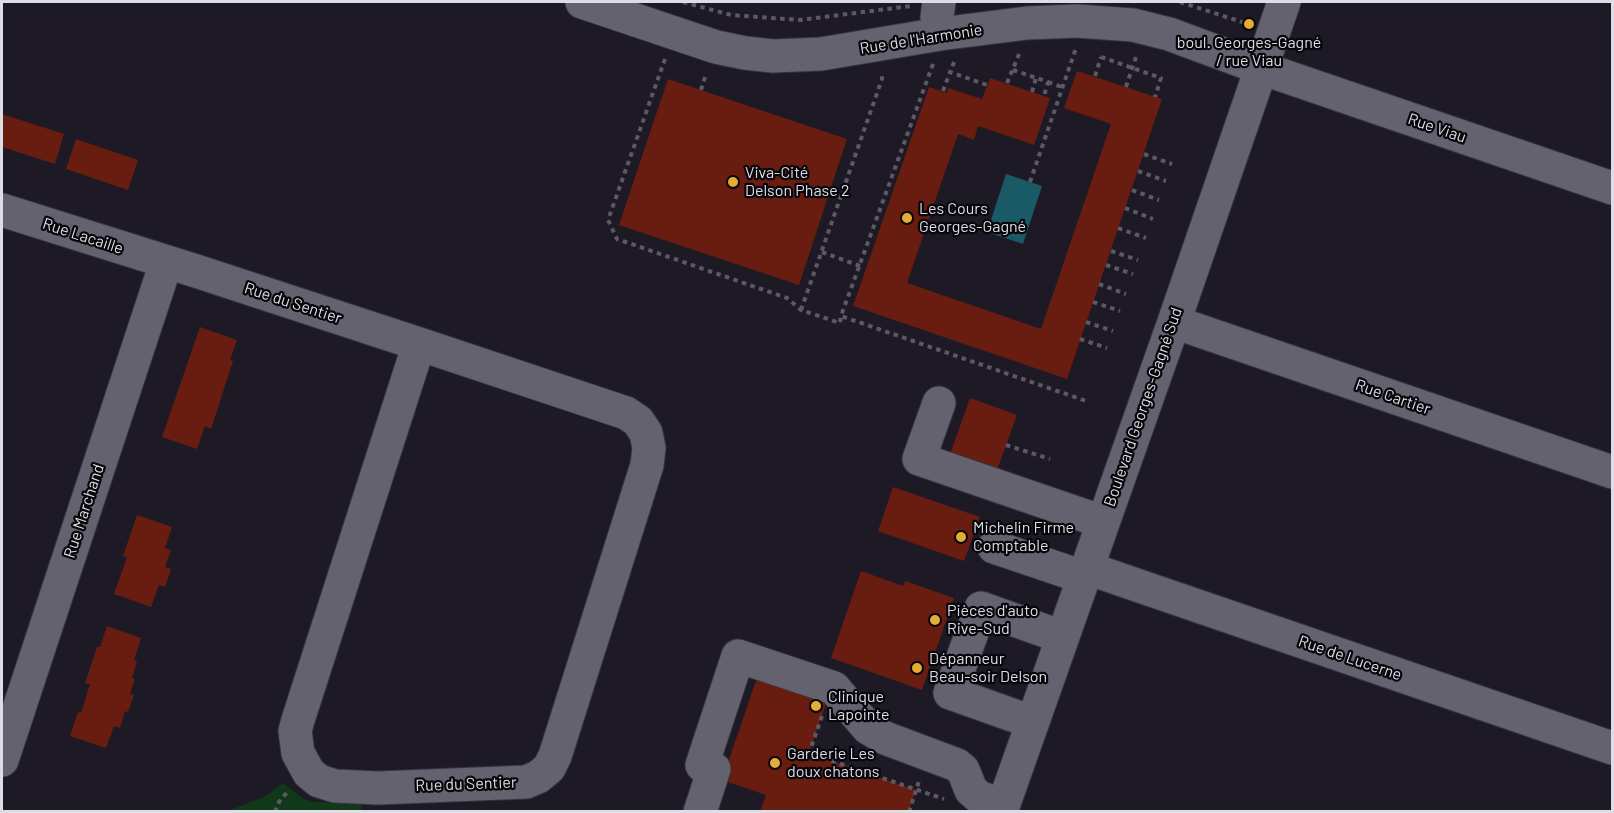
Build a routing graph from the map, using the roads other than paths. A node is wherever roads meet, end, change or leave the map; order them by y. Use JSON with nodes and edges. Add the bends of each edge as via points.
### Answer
{"nodes":[{"id":1,"x":582,"y":2,"type":"edge"},
{"id":2,"x":1284,"y":2,"type":"edge"},
{"id":3,"x":929,"y":3,"type":"edge"},
{"id":4,"x":943,"y":51,"type":"junction"},
{"id":5,"x":1261,"y":68,"type":"junction"},
{"id":6,"x":1612,"y":188,"type":"edge"},
{"id":7,"x":2,"y":210,"type":"edge"},
{"id":8,"x":166,"y":262,"type":"junction"},
{"id":9,"x":1174,"y":322,"type":"junction"},
{"id":10,"x":419,"y":344,"type":"junction"},
{"id":11,"x":939,"y":403,"type":"dead end"},
{"id":12,"x":1612,"y":472,"type":"edge"},
{"id":13,"x":1103,"y":522,"type":"junction"},
{"id":14,"x":994,"y":547,"type":"dead end"},
{"id":15,"x":1085,"y":573,"type":"junction"},
{"id":16,"x":1062,"y":637,"type":"junction"},
{"id":17,"x":1032,"y":722,"type":"junction"},
{"id":18,"x":1612,"y":748,"type":"edge"},
{"id":19,"x":2,"y":760,"type":"edge"},
{"id":20,"x":1002,"y":809,"type":"edge"},
{"id":21,"x":700,"y":812,"type":"edge"}],
"edges":[{"from":1,"to":4,"type":"street","name":"Rue de l'Harmonie","via":[[745,53],[773,56]]},
{"from":2,"to":5,"type":"street","name":"Boulevard Georges-Gagné Sud"},
{"from":3,"to":4,"type":"street","via":[[937,17]]},
{"from":4,"to":5,"type":"street","name":"Rue de l'Harmonie","via":[[1053,21],[1109,22],[1169,34]]},
{"from":5,"to":6,"type":"street","name":"Rue Viau"},
{"from":5,"to":9,"type":"street","name":"Boulevard Georges-Gagné Sud"},
{"from":7,"to":8,"type":"street","name":"Rue Lacaille"},
{"from":8,"to":10,"type":"street","name":"Rue du Sentier"},
{"from":8,"to":19,"type":"street","name":"Rue Marchand"},
{"from":9,"to":12,"type":"street","name":"Rue Cartier"},
{"from":9,"to":13,"type":"street","name":"Boulevard Georges-Gagné Sud"},
{"from":10,"to":10,"type":"street","name":"Rue du Sentier","via":[[298,720],[298,753],[309,773],[335,786],[526,782],[549,768],[555,756],[647,465],[646,433],[626,413]]},
{"from":11,"to":13,"type":"street","via":[[919,459]]},
{"from":13,"to":15,"type":"street","name":"Boulevard Georges-Gagné Sud"},
{"from":14,"to":15,"type":"street","name":"Rue de Lucerne"},
{"from":15,"to":16,"type":"street","name":"Boulevard Georges-Gagné Sud"},
{"from":15,"to":18,"type":"street","name":"Rue de Lucerne"},
{"from":16,"to":17,"type":"street","name":"Boulevard Georges-Gagné Sud"},
{"from":16,"to":17,"type":"street","via":[[981,609],[950,693]]},
{"from":17,"to":20,"type":"street","name":"Boulevard Georges-Gagné Sud"},
{"from":20,"to":21,"type":"street","via":[[971,790],[957,765],[868,728],[834,688],[738,656],[702,765],[714,769]]}]}
